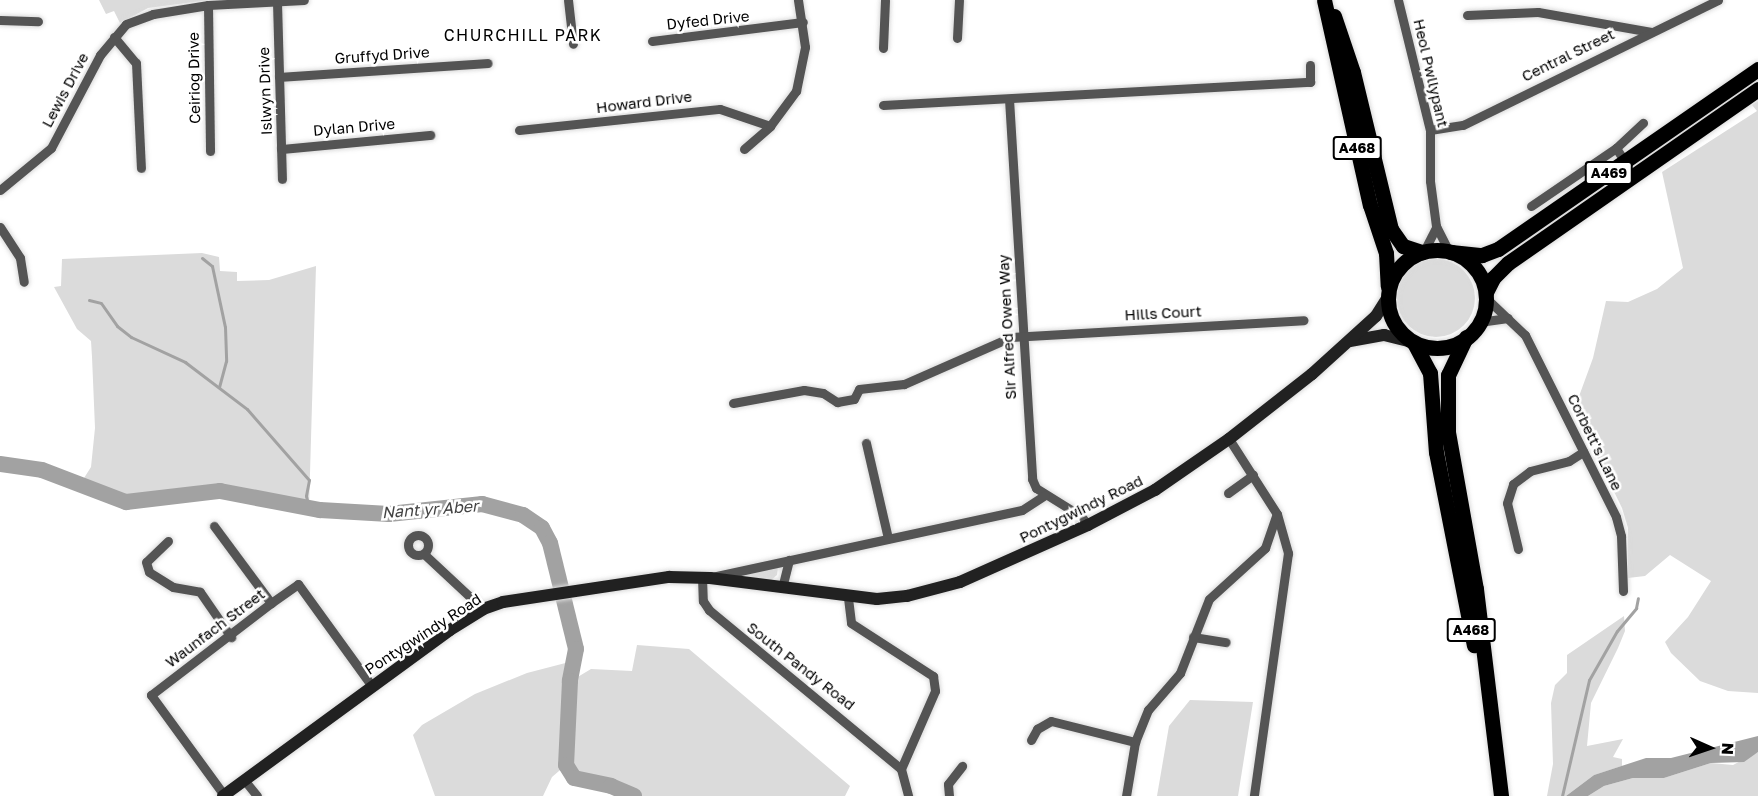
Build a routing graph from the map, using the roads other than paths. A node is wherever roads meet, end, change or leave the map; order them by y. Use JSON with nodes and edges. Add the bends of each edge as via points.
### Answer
{"nodes":[{"id":1,"x":304,"y":0,"type":"edge"},
{"id":2,"x":568,"y":0,"type":"edge"},
{"id":3,"x":798,"y":0,"type":"edge"},
{"id":4,"x":885,"y":0,"type":"edge"},
{"id":5,"x":959,"y":0,"type":"edge"},
{"id":6,"x":1325,"y":0,"type":"edge"},
{"id":7,"x":1398,"y":0,"type":"edge"},
{"id":8,"x":1718,"y":0,"type":"edge"},
{"id":9,"x":277,"y":3,"type":"junction"},
{"id":10,"x":207,"y":4,"type":"junction"},
{"id":11,"x":1467,"y":16,"type":"dead end"},
{"id":12,"x":0,"y":20,"type":"edge"},
{"id":13,"x":38,"y":21,"type":"dead end"},
{"id":14,"x":802,"y":22,"type":"junction"},
{"id":15,"x":1651,"y":32,"type":"junction"},
{"id":16,"x":114,"y":37,"type":"junction"},
{"id":17,"x":957,"y":38,"type":"dead end"},
{"id":18,"x":652,"y":41,"type":"dead end"},
{"id":19,"x":573,"y":44,"type":"dead end"},
{"id":20,"x":884,"y":48,"type":"dead end"},
{"id":21,"x":488,"y":63,"type":"dead end"},
{"id":22,"x":1310,"y":65,"type":"dead end"},
{"id":23,"x":1758,"y":69,"type":"edge"},
{"id":24,"x":279,"y":77,"type":"junction"},
{"id":25,"x":1758,"y":89,"type":"edge"},
{"id":26,"x":1009,"y":99,"type":"junction"},
{"id":27,"x":883,"y":105,"type":"dead end"},
{"id":28,"x":1643,"y":123,"type":"dead end"},
{"id":29,"x":770,"y":126,"type":"junction"},
{"id":30,"x":519,"y":130,"type":"dead end"},
{"id":31,"x":1430,"y":130,"type":"junction"},
{"id":32,"x":430,"y":135,"type":"dead end"},
{"id":33,"x":1616,"y":148,"type":"junction"},
{"id":34,"x":281,"y":149,"type":"junction"},
{"id":35,"x":744,"y":149,"type":"dead end"},
{"id":36,"x":210,"y":151,"type":"dead end"},
{"id":37,"x":1625,"y":162,"type":"junction"},
{"id":38,"x":141,"y":168,"type":"dead end"},
{"id":39,"x":282,"y":179,"type":"dead end"},
{"id":40,"x":0,"y":190,"type":"edge"},
{"id":41,"x":1531,"y":206,"type":"dead end"},
{"id":42,"x":1436,"y":226,"type":"junction"},
{"id":43,"x":0,"y":227,"type":"edge"},
{"id":44,"x":1423,"y":252,"type":"junction"},
{"id":45,"x":1450,"y":252,"type":"junction"},
{"id":46,"x":24,"y":282,"type":"dead end"},
{"id":47,"x":1486,"y":295,"type":"junction"},
{"id":48,"x":1388,"y":296,"type":"junction"},
{"id":49,"x":1508,"y":318,"type":"junction"},
{"id":50,"x":1304,"y":320,"type":"dead end"},
{"id":51,"x":1479,"y":322,"type":"junction"},
{"id":52,"x":1024,"y":336,"type":"junction"},
{"id":53,"x":1466,"y":337,"type":"junction"},
{"id":54,"x":1350,"y":341,"type":"junction"},
{"id":55,"x":1413,"y":343,"type":"junction"},
{"id":56,"x":734,"y":403,"type":"dead end"},
{"id":57,"x":1229,"y":439,"type":"junction"},
{"id":58,"x":866,"y":443,"type":"dead end"},
{"id":59,"x":1583,"y":452,"type":"junction"},
{"id":60,"x":1253,"y":475,"type":"junction"},
{"id":61,"x":1228,"y":493,"type":"dead end"},
{"id":62,"x":1046,"y":495,"type":"junction"},
{"id":63,"x":1277,"y":514,"type":"junction"},
{"id":64,"x":1088,"y":525,"type":"junction"},
{"id":65,"x":214,"y":526,"type":"dead end"},
{"id":66,"x":888,"y":538,"type":"junction"},
{"id":67,"x":168,"y":541,"type":"dead end"},
{"id":68,"x":1518,"y":549,"type":"dead end"},
{"id":69,"x":423,"y":554,"type":"dead end"},
{"id":70,"x":789,"y":560,"type":"junction"},
{"id":71,"x":706,"y":577,"type":"junction"},
{"id":72,"x":782,"y":588,"type":"junction"},
{"id":73,"x":1623,"y":591,"type":"dead end"},
{"id":74,"x":848,"y":598,"type":"junction"},
{"id":75,"x":271,"y":603,"type":"junction"},
{"id":76,"x":483,"y":609,"type":"junction"},
{"id":77,"x":231,"y":637,"type":"junction"},
{"id":78,"x":1193,"y":637,"type":"junction"},
{"id":79,"x":1226,"y":642,"type":"dead end"},
{"id":80,"x":371,"y":685,"type":"junction"},
{"id":81,"x":1490,"y":715,"type":"junction"},
{"id":82,"x":1031,"y":741,"type":"dead end"},
{"id":83,"x":1135,"y":742,"type":"junction"},
{"id":84,"x":962,"y":766,"type":"dead end"},
{"id":85,"x":901,"y":769,"type":"junction"},
{"id":86,"x":245,"y":781,"type":"junction"},
{"id":87,"x":224,"y":796,"type":"edge"},
{"id":88,"x":257,"y":796,"type":"edge"},
{"id":89,"x":908,"y":796,"type":"edge"},
{"id":90,"x":949,"y":796,"type":"edge"},
{"id":91,"x":1126,"y":796,"type":"edge"},
{"id":92,"x":1254,"y":796,"type":"edge"},
{"id":93,"x":1501,"y":796,"type":"edge"}],
"edges":[{"from":1,"to":9,"type":"street","name":"Lewis Drive"},
{"from":2,"to":19,"type":"street"},
{"from":3,"to":14,"type":"street"},
{"from":4,"to":20,"type":"street"},
{"from":5,"to":17,"type":"street"},
{"from":6,"to":44,"type":"main road","number":"A468","via":[[1347,53],[1391,229],[1403,246]]},
{"from":6,"to":48,"type":"main road","number":"A468","via":[[1370,205],[1386,254]]},
{"from":7,"to":31,"type":"street","name":"Heol Pwllypant"},
{"from":8,"to":15,"type":"street","name":"Central Street"},
{"from":9,"to":10,"type":"street","name":"Lewis Drive"},
{"from":9,"to":24,"type":"street","name":"Islwyn Drive"},
{"from":10,"to":16,"type":"street","name":"Lewis Drive","via":[[138,18]]},
{"from":10,"to":36,"type":"street","name":"Ceiriog Drive"},
{"from":11,"to":15,"type":"street","via":[[1538,12]]},
{"from":12,"to":13,"type":"street"},
{"from":14,"to":18,"type":"street","name":"Dyfed Drive"},
{"from":14,"to":29,"type":"street","via":[[805,46],[801,77],[796,91]]},
{"from":15,"to":31,"type":"street","name":"Central Street","via":[[1463,125]]},
{"from":16,"to":38,"type":"street","via":[[132,53],[136,63]]},
{"from":16,"to":40,"type":"street","name":"Lewis Drive","via":[[87,78],[51,148]]},
{"from":21,"to":24,"type":"street","name":"Gruffyd Drive"},
{"from":22,"to":26,"type":"street","via":[[1310,82]]},
{"from":23,"to":37,"type":"main road","number":"A469"},
{"from":24,"to":34,"type":"street","name":"Islwyn Drive"},
{"from":25,"to":47,"type":"main road","number":"A469","via":[[1508,263],[1491,280]]},
{"from":26,"to":27,"type":"street"},
{"from":26,"to":52,"type":"street","name":"Sir Alfred Owen Way"},
{"from":28,"to":33,"type":"street"},
{"from":29,"to":30,"type":"street","name":"Howard Drive","via":[[720,109]]},
{"from":29,"to":35,"type":"street"},
{"from":31,"to":42,"type":"street","name":"Heol Pwllypant","via":[[1430,181]]},
{"from":32,"to":34,"type":"street","name":"Dylan Drive"},
{"from":33,"to":37,"type":"street"},
{"from":33,"to":41,"type":"street"},
{"from":34,"to":39,"type":"street","name":"Islwyn Drive"},
{"from":37,"to":45,"type":"main road","number":"A469","via":[[1498,249],[1482,255]]},
{"from":42,"to":44,"type":"street"},
{"from":42,"to":45,"type":"street","name":"Heol Pwllypant"},
{"from":43,"to":46,"type":"street","via":[[20,258]]},
{"from":44,"to":45,"type":"main road"},
{"from":44,"to":48,"type":"main road","via":[[1403,264]]},
{"from":45,"to":47,"type":"main road","via":[[1478,274]]},
{"from":47,"to":49,"type":"street","name":"Corbett's Lane"},
{"from":47,"to":51,"type":"main road"},
{"from":48,"to":54,"type":"main road","name":"Pontygwindy Road","via":[[1376,316]]},
{"from":48,"to":55,"type":"main road","via":[[1394,321]]},
{"from":49,"to":51,"type":"street"},
{"from":49,"to":59,"type":"street","name":"Corbett's Lane","via":[[1525,335]]},
{"from":50,"to":52,"type":"street","name":"Hills Court"},
{"from":51,"to":53,"type":"main road"},
{"from":52,"to":56,"type":"street","name":"Hills Court","via":[[999,340],[892,388],[859,389],[854,399],[837,402],[823,393],[804,390]]},
{"from":52,"to":62,"type":"street","name":"Sir Alfred Owen Way","via":[[1032,479]]},
{"from":53,"to":55,"type":"main road","via":[[1436,348]]},
{"from":53,"to":81,"type":"main road","number":"A468","via":[[1448,375],[1448,432],[1474,578]]},
{"from":54,"to":55,"type":"main road","name":"Pontygwindy Road","via":[[1384,335]]},
{"from":54,"to":57,"type":"main road","name":"Pontygwindy Road"},
{"from":55,"to":81,"type":"main road","number":"A468","via":[[1430,373],[1436,452]]},
{"from":57,"to":60,"type":"street"},
{"from":57,"to":64,"type":"main road","name":"Pontygwindy Road","via":[[1155,490]]},
{"from":58,"to":66,"type":"street"},
{"from":59,"to":68,"type":"street","via":[[1569,461],[1530,471],[1513,484],[1506,503]]},
{"from":59,"to":73,"type":"street","name":"Corbett's Lane","via":[[1621,536]]},
{"from":60,"to":61,"type":"street"},
{"from":60,"to":63,"type":"street"},
{"from":62,"to":64,"type":"street","name":"Sir Alfred Owen Way","via":[[1081,516]]},
{"from":62,"to":66,"type":"street","name":"Pontygwindy Road","via":[[1022,510]]},
{"from":63,"to":78,"type":"street","via":[[1271,539],[1255,560],[1209,599]]},
{"from":63,"to":92,"type":"street","via":[[1288,553]]},
{"from":64,"to":74,"type":"main road","name":"Pontygwindy Road","via":[[946,587],[907,596]]},
{"from":65,"to":75,"type":"street"},
{"from":66,"to":70,"type":"street","name":"Pontygwindy Road"},
{"from":67,"to":77,"type":"street","via":[[146,562],[148,572],[173,587],[200,592]]},
{"from":69,"to":76,"type":"street"},
{"from":70,"to":71,"type":"street","name":"Pontygwindy Road"},
{"from":70,"to":72,"type":"street"},
{"from":71,"to":72,"type":"main road","name":"Pontygwindy Road"},
{"from":71,"to":76,"type":"main road","name":"Pontygwindy Road","via":[[636,581],[503,602]]},
{"from":71,"to":85,"type":"street","name":"South Pandy Road","via":[[703,602],[709,610]]},
{"from":72,"to":74,"type":"main road","name":"Pontygwindy Road"},
{"from":74,"to":85,"type":"street","via":[[851,623],[933,676],[935,691]]},
{"from":75,"to":77,"type":"street","name":"Waunfach Street"},
{"from":75,"to":80,"type":"street","name":"Waunfach Street","via":[[298,584]]},
{"from":76,"to":80,"type":"main road","name":"Pontygwindy Road"},
{"from":77,"to":87,"type":"street","name":"Waunfach Street","via":[[151,695]]},
{"from":78,"to":79,"type":"street"},
{"from":78,"to":83,"type":"street","via":[[1180,673],[1148,710]]},
{"from":80,"to":86,"type":"main road","name":"Pontygwindy Road"},
{"from":81,"to":93,"type":"main road","number":"A468"},
{"from":82,"to":83,"type":"street","via":[[1037,729],[1051,721]]},
{"from":83,"to":91,"type":"street"},
{"from":84,"to":90,"type":"street","via":[[948,784]]},
{"from":85,"to":89,"type":"street"},
{"from":86,"to":87,"type":"main road","name":"Pontygwindy Road"},
{"from":86,"to":88,"type":"street"}]}
